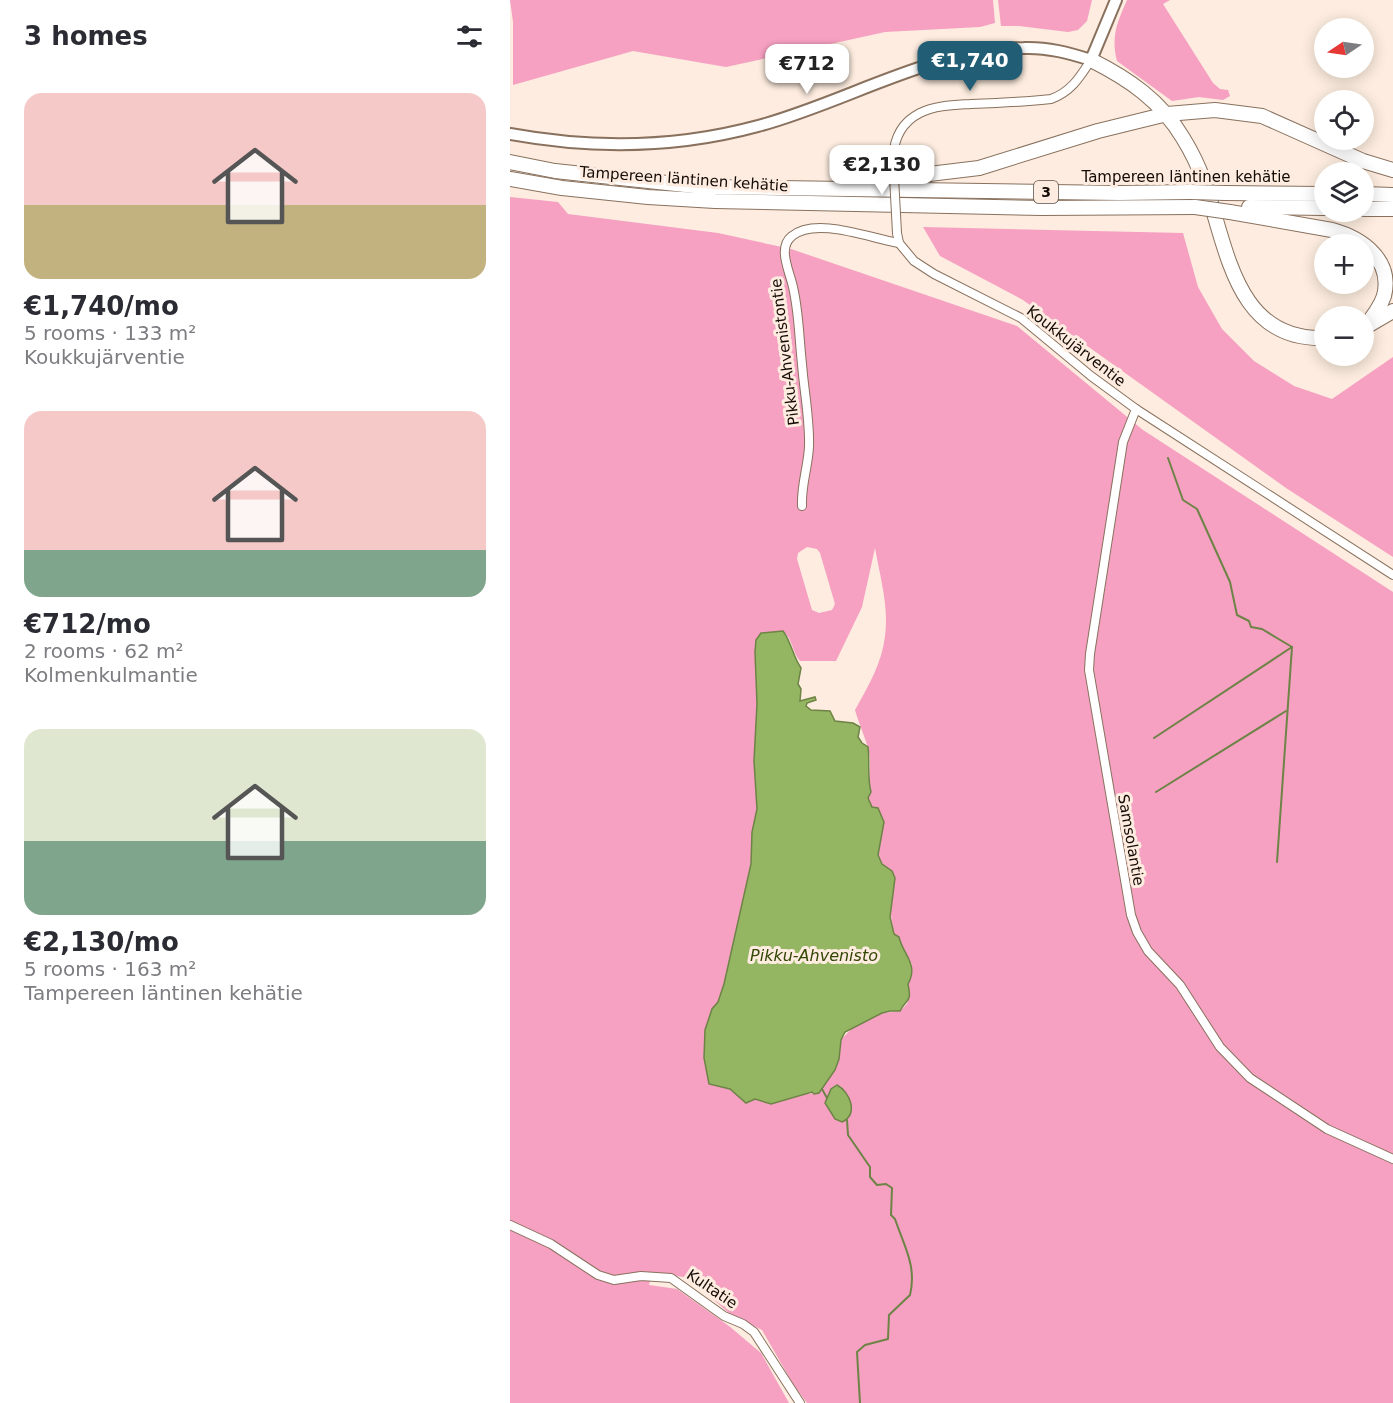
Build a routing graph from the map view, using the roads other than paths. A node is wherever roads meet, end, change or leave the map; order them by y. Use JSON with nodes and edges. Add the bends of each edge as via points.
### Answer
{"nodes":[{"id":1,"x":1116,"y":0,"type":"edge"},
{"id":2,"x":1091,"y":60,"type":"junction"},
{"id":3,"x":1167,"y":114,"type":"junction"},
{"id":4,"x":510,"y":134,"type":"edge"},
{"id":5,"x":510,"y":162,"type":"edge"},
{"id":6,"x":1393,"y":170,"type":"edge"},
{"id":7,"x":510,"y":179,"type":"edge"},
{"id":8,"x":805,"y":189,"type":"junction"},
{"id":9,"x":1314,"y":194,"type":"edge"},
{"id":10,"x":1374,"y":194,"type":"edge"},
{"id":11,"x":1393,"y":195,"type":"edge"},
{"id":12,"x":1314,"y":208,"type":"edge"},
{"id":13,"x":1374,"y":209,"type":"edge"},
{"id":14,"x":1393,"y":209,"type":"edge"},
{"id":15,"x":1230,"y":210,"type":"junction"},
{"id":16,"x":899,"y":243,"type":"junction"},
{"id":17,"x":1393,"y":311,"type":"edge"},
{"id":18,"x":1374,"y":313,"type":"edge"},
{"id":19,"x":1374,"y":322,"type":"edge"},
{"id":20,"x":1314,"y":338,"type":"edge"},
{"id":21,"x":1136,"y":409,"type":"junction"},
{"id":22,"x":802,"y":506,"type":"dead end"},
{"id":23,"x":1393,"y":575,"type":"edge"},
{"id":24,"x":1393,"y":1159,"type":"edge"},
{"id":25,"x":510,"y":1225,"type":"edge"},
{"id":26,"x":800,"y":1403,"type":"edge"}],
"edges":[{"from":1,"to":2,"type":"street"},
{"from":2,"to":3,"type":"highway","via":[[1136,85]]},
{"from":2,"to":4,"type":"street","via":[[1048,49],[981,52],[933,63],[757,127],[669,143],[586,144]]},
{"from":2,"to":16,"type":"street","bridge":true,"via":[[1072,87],[1051,99],[949,106],[921,112],[909,121],[897,134],[893,158]]},
{"from":3,"to":6,"type":"highway","via":[[1215,110],[1250,113]]},
{"from":3,"to":8,"type":"highway","via":[[979,168]]},
{"from":3,"to":20,"type":"highway","via":[[1203,178],[1229,264],[1247,300],[1278,328]]},
{"from":5,"to":8,"type":"highway","name":"Tampereen läntinen kehätie","number":"3","via":[[647,182]]},
{"from":7,"to":15,"type":"highway","name":"Tampereen läntinen kehätie","number":"3","bridge":true,"via":[[562,188],[715,201]]},
{"from":8,"to":9,"type":"highway","name":"Tampereen läntinen kehätie","number":"3","bridge":true},
{"from":10,"to":11,"type":"highway"},
{"from":12,"to":15,"type":"highway","name":"Tampereen läntinen kehätie","number":"3"},
{"from":13,"to":14,"type":"highway"},
{"from":15,"to":18,"type":"highway","via":[[1332,230],[1359,240],[1382,265],[1386,287]]},
{"from":16,"to":21,"type":"street","name":"Koukkujärventie","via":[[924,268],[1021,318]]},
{"from":16,"to":22,"type":"street","name":"Pikku-Ahvenistontie","via":[[828,229],[802,230],[786,242],[809,447]]},
{"from":17,"to":19,"type":"highway"},
{"from":21,"to":23,"type":"street","name":"Koukkujärventie"},
{"from":21,"to":24,"type":"street","name":"Samsolantie","via":[[1123,442],[1089,670],[1131,915],[1148,951],[1180,985],[1220,1047],[1250,1078],[1327,1129]]},
{"from":25,"to":26,"type":"street","name":"Kultatie","via":[[551,1244],[598,1275],[614,1280],[641,1276],[671,1278],[680,1283],[724,1316],[754,1332]]}]}
